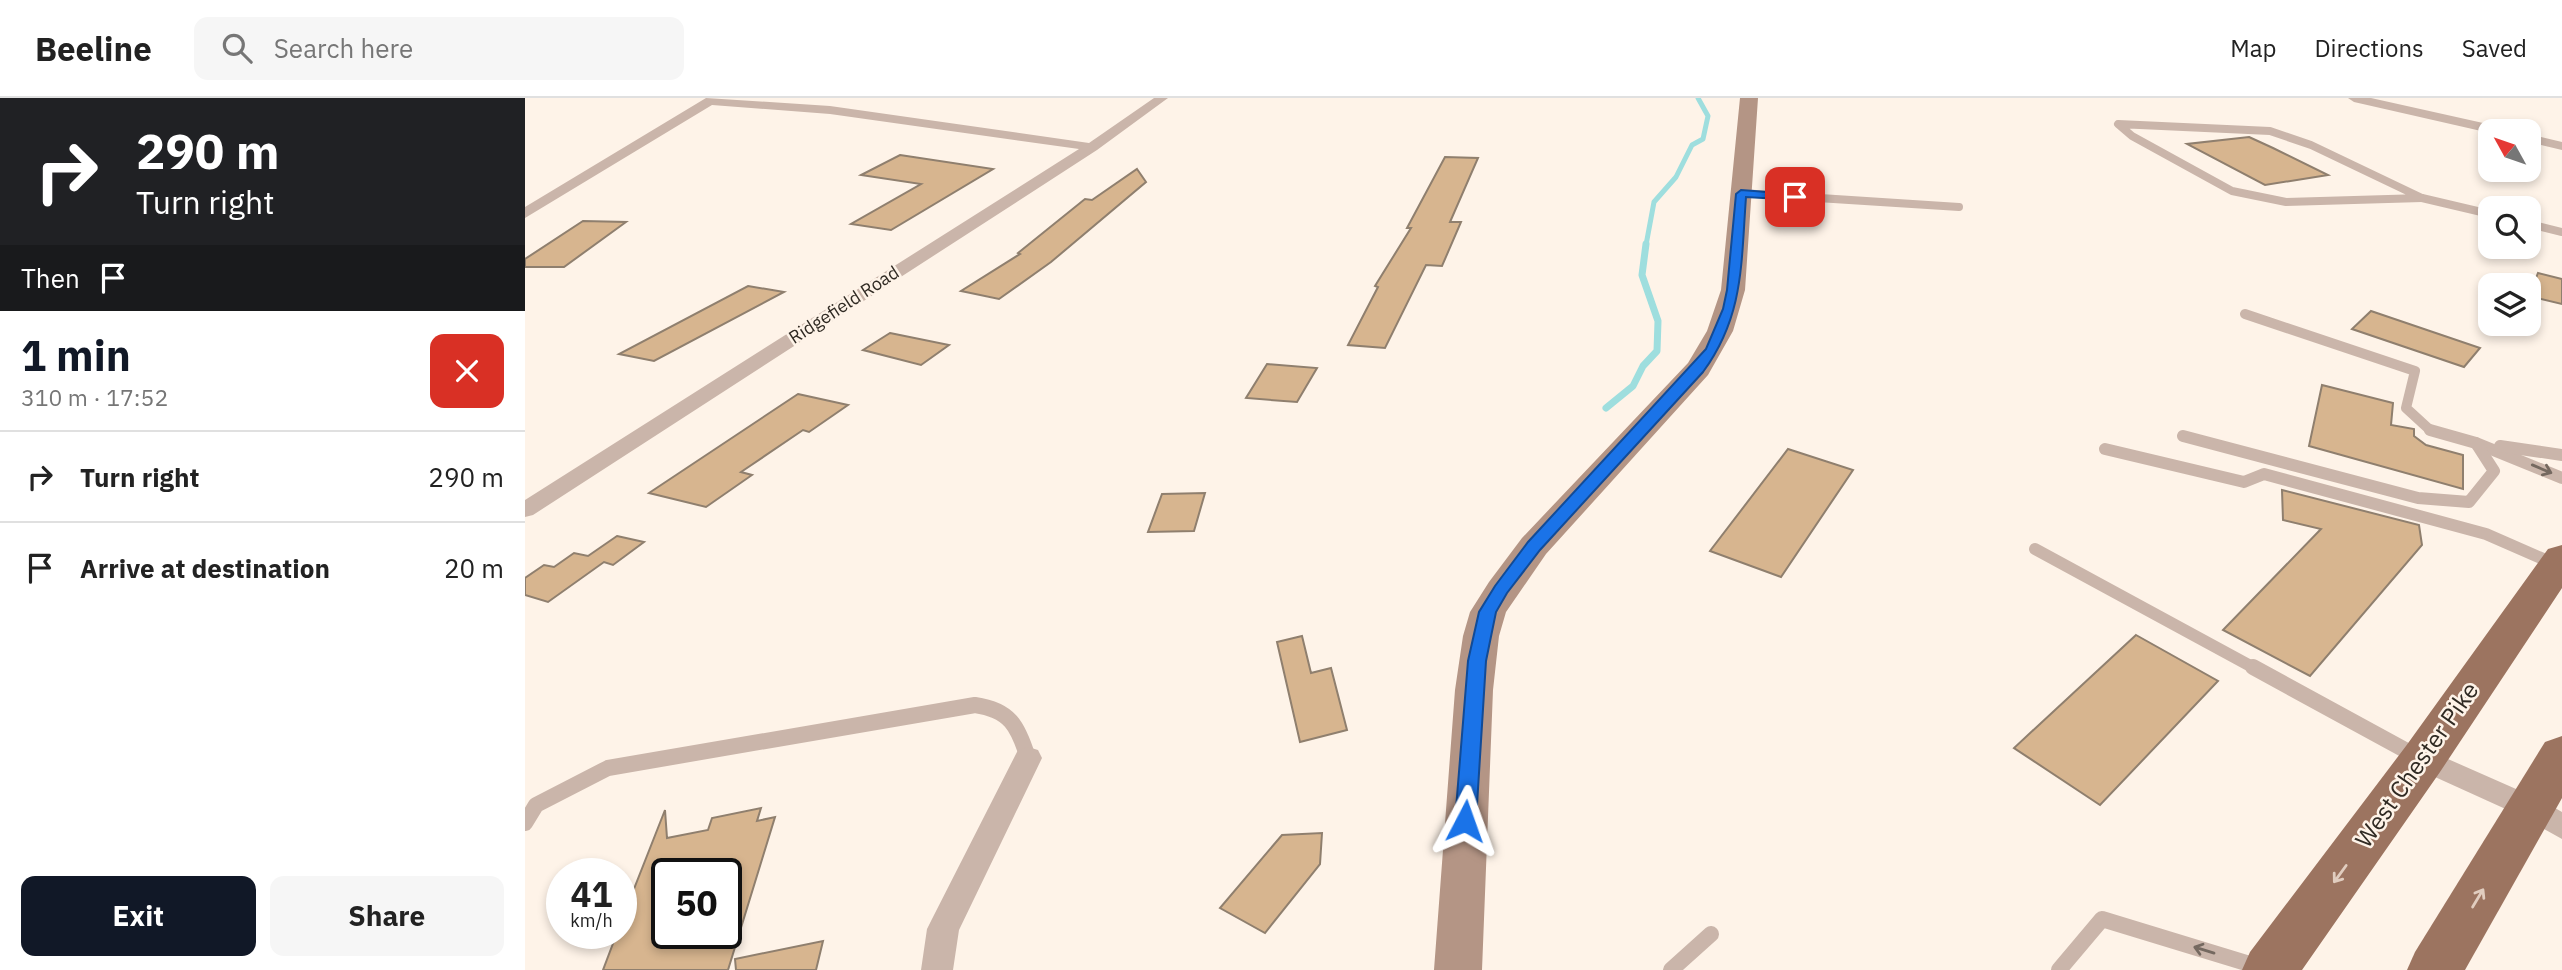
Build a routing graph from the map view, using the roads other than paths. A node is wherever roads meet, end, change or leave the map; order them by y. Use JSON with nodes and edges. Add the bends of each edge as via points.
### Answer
{"nodes":[{"id":1,"x":1161,"y":98,"type":"edge"},
{"id":2,"x":1749,"y":98,"type":"edge"},
{"id":3,"x":2354,"y":98,"type":"edge"},
{"id":4,"x":713,"y":100,"type":"edge"},
{"id":5,"x":2478,"y":126,"type":"edge"},
{"id":6,"x":2541,"y":141,"type":"edge"},
{"id":7,"x":2562,"y":146,"type":"edge"},
{"id":8,"x":1092,"y":148,"type":"junction"},
{"id":9,"x":1741,"y":194,"type":"junction"},
{"id":10,"x":2424,"y":198,"type":"junction"},
{"id":11,"x":1959,"y":207,"type":"dead end"},
{"id":12,"x":2478,"y":211,"type":"edge"},
{"id":13,"x":525,"y":213,"type":"edge"},
{"id":14,"x":2541,"y":227,"type":"edge"},
{"id":15,"x":2562,"y":232,"type":"edge"},
{"id":16,"x":2245,"y":314,"type":"dead end"},
{"id":17,"x":2183,"y":436,"type":"dead end"},
{"id":18,"x":2476,"y":443,"type":"junction"},
{"id":19,"x":2105,"y":449,"type":"dead end"},
{"id":20,"x":2562,"y":455,"type":"edge"},
{"id":21,"x":2562,"y":478,"type":"edge"},
{"id":22,"x":525,"y":510,"type":"edge"},
{"id":23,"x":2035,"y":549,"type":"dead end"},
{"id":24,"x":2560,"y":562,"type":"edge"},
{"id":25,"x":2562,"y":755,"type":"edge"},
{"id":26,"x":1028,"y":758,"type":"joint"},
{"id":27,"x":2423,"y":759,"type":"junction"},
{"id":28,"x":2546,"y":818,"type":"edge"},
{"id":29,"x":525,"y":823,"type":"edge"},
{"id":30,"x":1711,"y":934,"type":"dead end"},
{"id":31,"x":937,"y":970,"type":"edge"},
{"id":32,"x":1458,"y":970,"type":"edge"},
{"id":33,"x":1671,"y":970,"type":"edge"},
{"id":34,"x":2059,"y":970,"type":"edge"},
{"id":35,"x":2270,"y":970,"type":"edge"},
{"id":36,"x":2435,"y":970,"type":"edge"}],
"edges":[{"from":1,"to":8,"type":"street","name":"Ridgefield Road"},
{"from":2,"to":9,"type":"main road"},
{"from":3,"to":5,"type":"street"},
{"from":4,"to":8,"type":"street","via":[[830,110]]},
{"from":4,"to":13,"type":"street"},
{"from":6,"to":7,"type":"street"},
{"from":8,"to":22,"type":"street","name":"Ridgefield Road"},
{"from":9,"to":11,"type":"lane"},
{"from":9,"to":32,"type":"main road","via":[[1733,290],[1712,350],[1534,546],[1488,612],[1474,690]]},
{"from":10,"to":10,"type":"lane","via":[[2311,145],[2270,131],[2118,124],[2232,191],[2286,202]]},
{"from":10,"to":12,"type":"lane"},
{"from":14,"to":15,"type":"lane"},
{"from":16,"to":18,"type":"lane","via":[[2415,371],[2406,408],[2430,429]]},
{"from":17,"to":18,"type":"lane","via":[[2418,498],[2469,502],[2494,471]]},
{"from":18,"to":20,"type":"lane"},
{"from":18,"to":21,"type":"lane","one_way":true},
{"from":19,"to":24,"type":"lane","via":[[2244,482],[2264,474],[2486,534]]},
{"from":23,"to":27,"type":"lane"},
{"from":24,"to":27,"type":"highway","name":"West Chester Pike"},
{"from":25,"to":28,"type":"highway"},
{"from":26,"to":29,"type":"lane","via":[[1013,721],[990,706],[975,705],[608,768],[536,805]]},
{"from":26,"to":31,"type":"street","via":[[943,929]]},
{"from":27,"to":28,"type":"street"},
{"from":27,"to":35,"type":"highway","name":"West Chester Pike","one_way":true},
{"from":36,"to":28,"type":"highway","one_way":true},
{"from":30,"to":33,"type":"lane"},
{"from":35,"to":34,"type":"lane","one_way":true,"via":[[2102,919]]}]}
